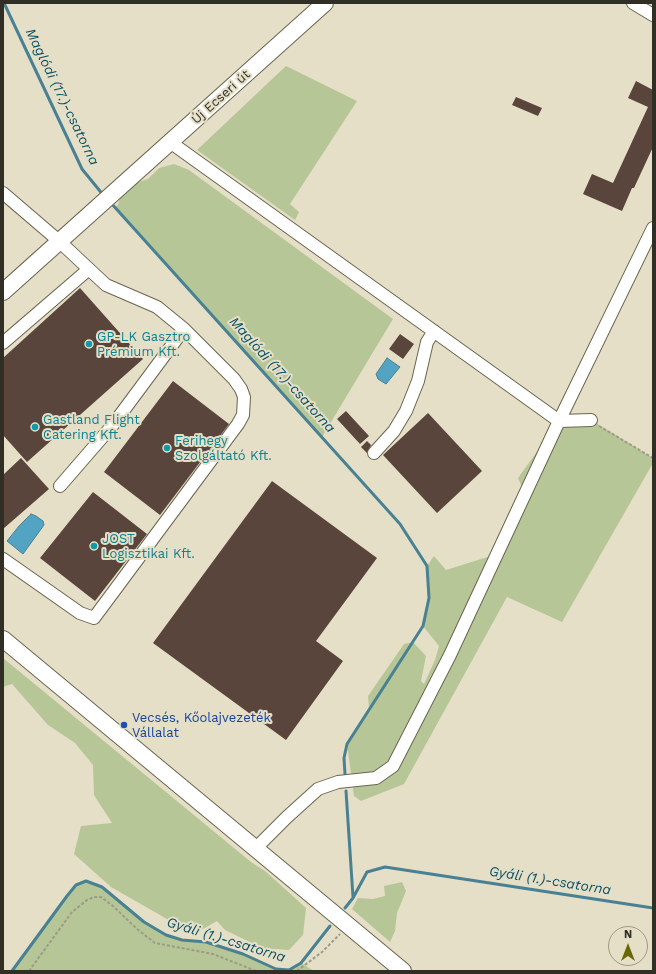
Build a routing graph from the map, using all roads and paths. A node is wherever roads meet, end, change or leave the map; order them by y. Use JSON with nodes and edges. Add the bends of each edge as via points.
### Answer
{"nodes":[{"id":1,"x":325,"y":3,"type":"edge"},
{"id":2,"x":633,"y":3,"type":"edge"},
{"id":3,"x":653,"y":15,"type":"edge"},
{"id":4,"x":170,"y":142,"type":"junction"},
{"id":5,"x":3,"y":193,"type":"edge"},
{"id":6,"x":653,"y":228,"type":"edge"},
{"id":7,"x":60,"y":241,"type":"junction"},
{"id":8,"x":89,"y":269,"type":"junction"},
{"id":9,"x":3,"y":292,"type":"edge"},
{"id":10,"x":184,"y":329,"type":"junction"},
{"id":11,"x":434,"y":331,"type":"junction"},
{"id":12,"x":3,"y":344,"type":"edge"},
{"id":13,"x":591,"y":420,"type":"joint"},
{"id":14,"x":560,"y":421,"type":"junction"},
{"id":15,"x":374,"y":453,"type":"dead end"},
{"id":16,"x":653,"y":458,"type":"edge"},
{"id":17,"x":60,"y":486,"type":"dead end"},
{"id":18,"x":3,"y":559,"type":"edge"},
{"id":19,"x":3,"y":639,"type":"edge"},
{"id":20,"x":256,"y":849,"type":"junction"},
{"id":21,"x":342,"y":932,"type":"dead end"},
{"id":22,"x":29,"y":971,"type":"edge"},
{"id":23,"x":256,"y":971,"type":"edge"},
{"id":24,"x":297,"y":971,"type":"edge"},
{"id":25,"x":403,"y":971,"type":"edge"}],
"edges":[{"from":1,"to":4,"type":"main road","name":"Új Ecseri út"},
{"from":2,"to":3,"type":"lane"},
{"from":4,"to":7,"type":"main road","name":"Új Ecseri út"},
{"from":4,"to":11,"type":"lane"},
{"from":5,"to":7,"type":"lane"},
{"from":6,"to":14,"type":"lane"},
{"from":7,"to":8,"type":"lane"},
{"from":7,"to":9,"type":"main road"},
{"from":8,"to":10,"type":"lane","via":[[106,284],[158,307]]},
{"from":8,"to":12,"type":"lane"},
{"from":10,"to":17,"type":"lane","via":[[112,426]]},
{"from":10,"to":18,"type":"lane","via":[[241,389],[244,397],[243,415],[94,618],[80,613]]},
{"from":11,"to":14,"type":"lane"},
{"from":11,"to":15,"type":"lane","via":[[427,342],[418,381],[406,411],[394,431]]},
{"from":13,"to":14,"type":"lane"},
{"from":13,"to":16,"type":"path"},
{"from":14,"to":20,"type":"lane","via":[[450,655],[393,766],[376,778],[338,782],[318,789]]},
{"from":19,"to":20,"type":"main road"},
{"from":20,"to":25,"type":"main road"},
{"from":21,"to":24,"type":"path","via":[[322,952]]},
{"from":22,"to":23,"type":"path","via":[[72,912],[94,897],[101,897],[113,906],[155,943],[213,954]]}]}
